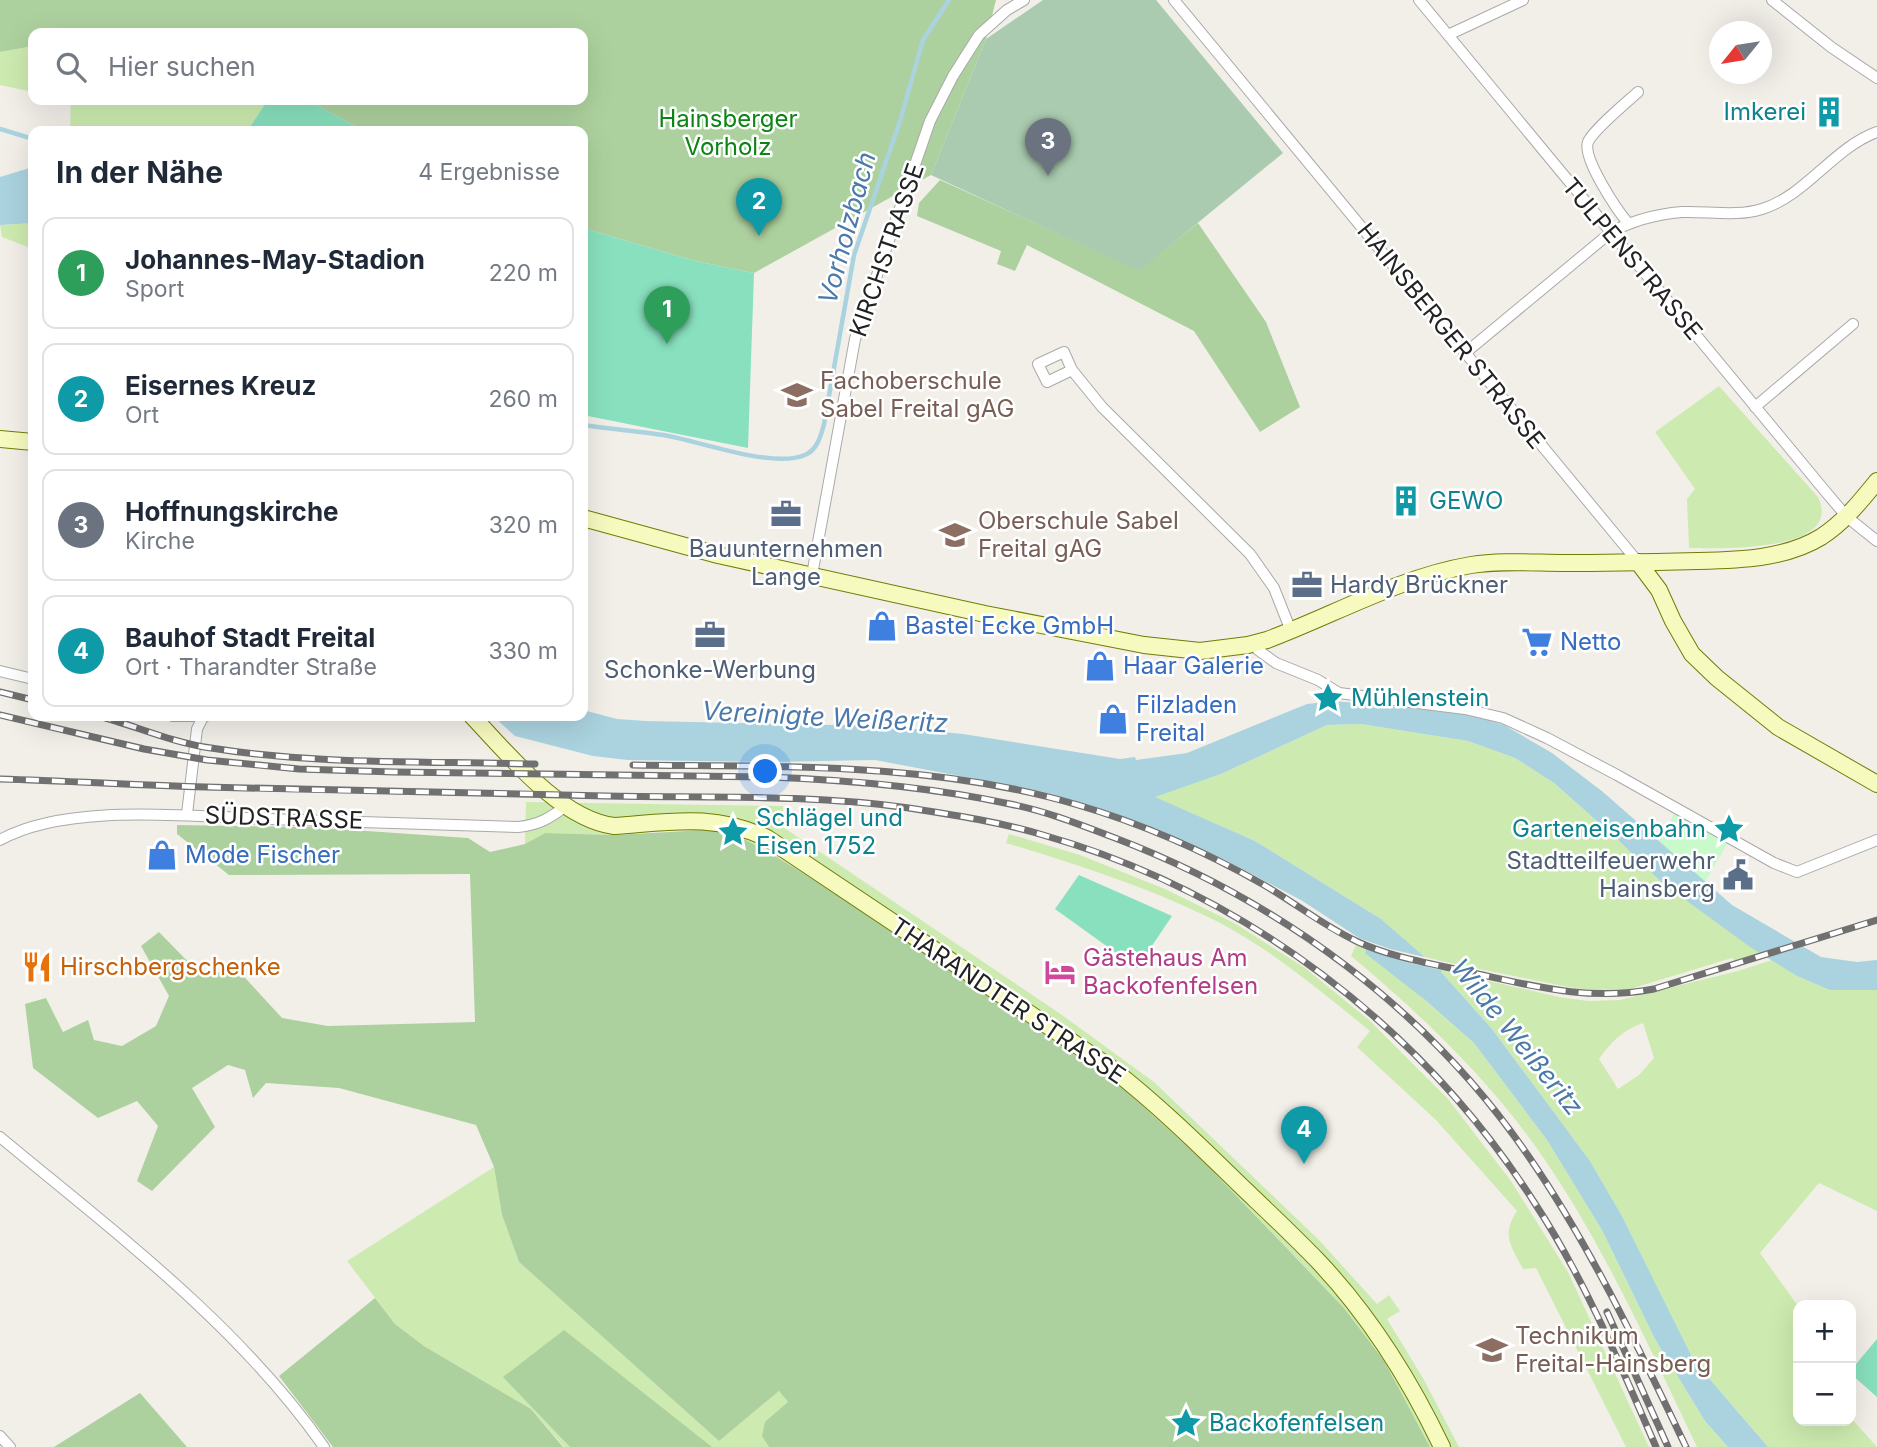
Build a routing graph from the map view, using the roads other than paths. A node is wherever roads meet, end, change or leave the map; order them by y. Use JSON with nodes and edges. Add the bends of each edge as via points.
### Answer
{"nodes":[{"id":1,"x":1024,"y":0,"type":"edge"},
{"id":2,"x":1174,"y":0,"type":"edge"},
{"id":3,"x":1419,"y":0,"type":"edge"},
{"id":4,"x":1522,"y":0,"type":"edge"},
{"id":5,"x":1772,"y":0,"type":"edge"},
{"id":6,"x":1448,"y":35,"type":"junction"},
{"id":7,"x":1877,"y":78,"type":"edge"},
{"id":8,"x":1638,"y":92,"type":"dead end"},
{"id":9,"x":1877,"y":132,"type":"edge"},
{"id":10,"x":1628,"y":223,"type":"junction"},
{"id":11,"x":1610,"y":233,"type":"junction"},
{"id":12,"x":1853,"y":324,"type":"dead end"},
{"id":13,"x":1464,"y":354,"type":"junction"},
{"id":14,"x":1072,"y":370,"type":"dead end"},
{"id":15,"x":1755,"y":407,"type":"junction"},
{"id":16,"x":0,"y":439,"type":"edge"},
{"id":17,"x":28,"y":442,"type":"edge"},
{"id":18,"x":1877,"y":481,"type":"edge"},
{"id":19,"x":1847,"y":517,"type":"junction"},
{"id":20,"x":588,"y":519,"type":"edge"},
{"id":21,"x":1877,"y":541,"type":"edge"},
{"id":22,"x":1638,"y":562,"type":"junction"},
{"id":23,"x":812,"y":575,"type":"junction"},
{"id":24,"x":1291,"y":631,"type":"junction"},
{"id":25,"x":1254,"y":644,"type":"junction"},
{"id":26,"x":0,"y":671,"type":"edge"},
{"id":27,"x":28,"y":678,"type":"edge"},
{"id":28,"x":202,"y":721,"type":"edge"},
{"id":29,"x":477,"y":721,"type":"edge"},
{"id":30,"x":1877,"y":784,"type":"edge"},
{"id":31,"x":566,"y":806,"type":"junction"},
{"id":32,"x":187,"y":814,"type":"junction"},
{"id":33,"x":1877,"y":840,"type":"edge"},
{"id":34,"x":0,"y":841,"type":"edge"},
{"id":35,"x":0,"y":1137,"type":"edge"},
{"id":36,"x":0,"y":1436,"type":"edge"},
{"id":37,"x":10,"y":1447,"type":"edge"},
{"id":38,"x":324,"y":1447,"type":"edge"},
{"id":39,"x":1443,"y":1447,"type":"edge"}],
"edges":[{"from":1,"to":23,"type":"street","name":"KIRCHSTRASSE","via":[[979,35],[930,121],[855,340]]},
{"from":2,"to":13,"type":"street","name":"HAINSBERGER STRASSE"},
{"from":3,"to":6,"type":"street","name":"TULPENSTRASSE"},
{"from":4,"to":6,"type":"street"},
{"from":5,"to":7,"type":"street"},
{"from":6,"to":11,"type":"street","name":"TULPENSTRASSE"},
{"from":8,"to":10,"type":"street","via":[[1588,141],[1587,150]]},
{"from":9,"to":10,"type":"street","via":[[1849,146],[1796,191],[1768,207],[1737,213],[1679,212]]},
{"from":10,"to":11,"type":"street"},
{"from":11,"to":13,"type":"street"},
{"from":11,"to":15,"type":"street","name":"TULPENSTRASSE"},
{"from":12,"to":15,"type":"street"},
{"from":13,"to":22,"type":"street","name":"HAINSBERGER STRASSE"},
{"from":14,"to":24,"type":"street","via":[[1102,407],[1251,554],[1274,588]]},
{"from":15,"to":19,"type":"street","name":"TULPENSTRASSE"},
{"from":16,"to":17,"type":"main road"},
{"from":18,"to":19,"type":"main road"},
{"from":19,"to":21,"type":"street","name":"TULPENSTRASSE"},
{"from":19,"to":22,"type":"main road","via":[[1820,538],[1771,555]]},
{"from":20,"to":23,"type":"main road"},
{"from":22,"to":24,"type":"main road","via":[[1473,565],[1443,571]]},
{"from":22,"to":30,"type":"main road","name":"HAINSBERGER STRASSE","via":[[1659,590],[1692,654],[1717,678],[1778,727]]},
{"from":23,"to":25,"type":"main road","via":[[1144,645],[1200,650]]},
{"from":24,"to":25,"type":"main road"},
{"from":25,"to":33,"type":"street","via":[[1276,663],[1318,680],[1332,691],[1503,718],[1797,872]]},
{"from":26,"to":27,"type":"street"},
{"from":28,"to":32,"type":"street","via":[[197,729]]},
{"from":29,"to":31,"type":"main road","name":"THARANDTER STRASSE"},
{"from":31,"to":32,"type":"street","name":"SÜDSTRASSE","via":[[547,820],[519,827]]},
{"from":31,"to":39,"type":"main road","name":"THARANDTER STRASSE","via":[[603,825],[712,821],[767,838],[1111,1068],[1214,1159],[1342,1289],[1397,1364]]},
{"from":32,"to":34,"type":"street","name":"SÜDSTRASSE","via":[[75,819],[27,827]]},
{"from":35,"to":38,"type":"street","via":[[199,1305],[273,1382]]},
{"from":36,"to":37,"type":"street"}]}
